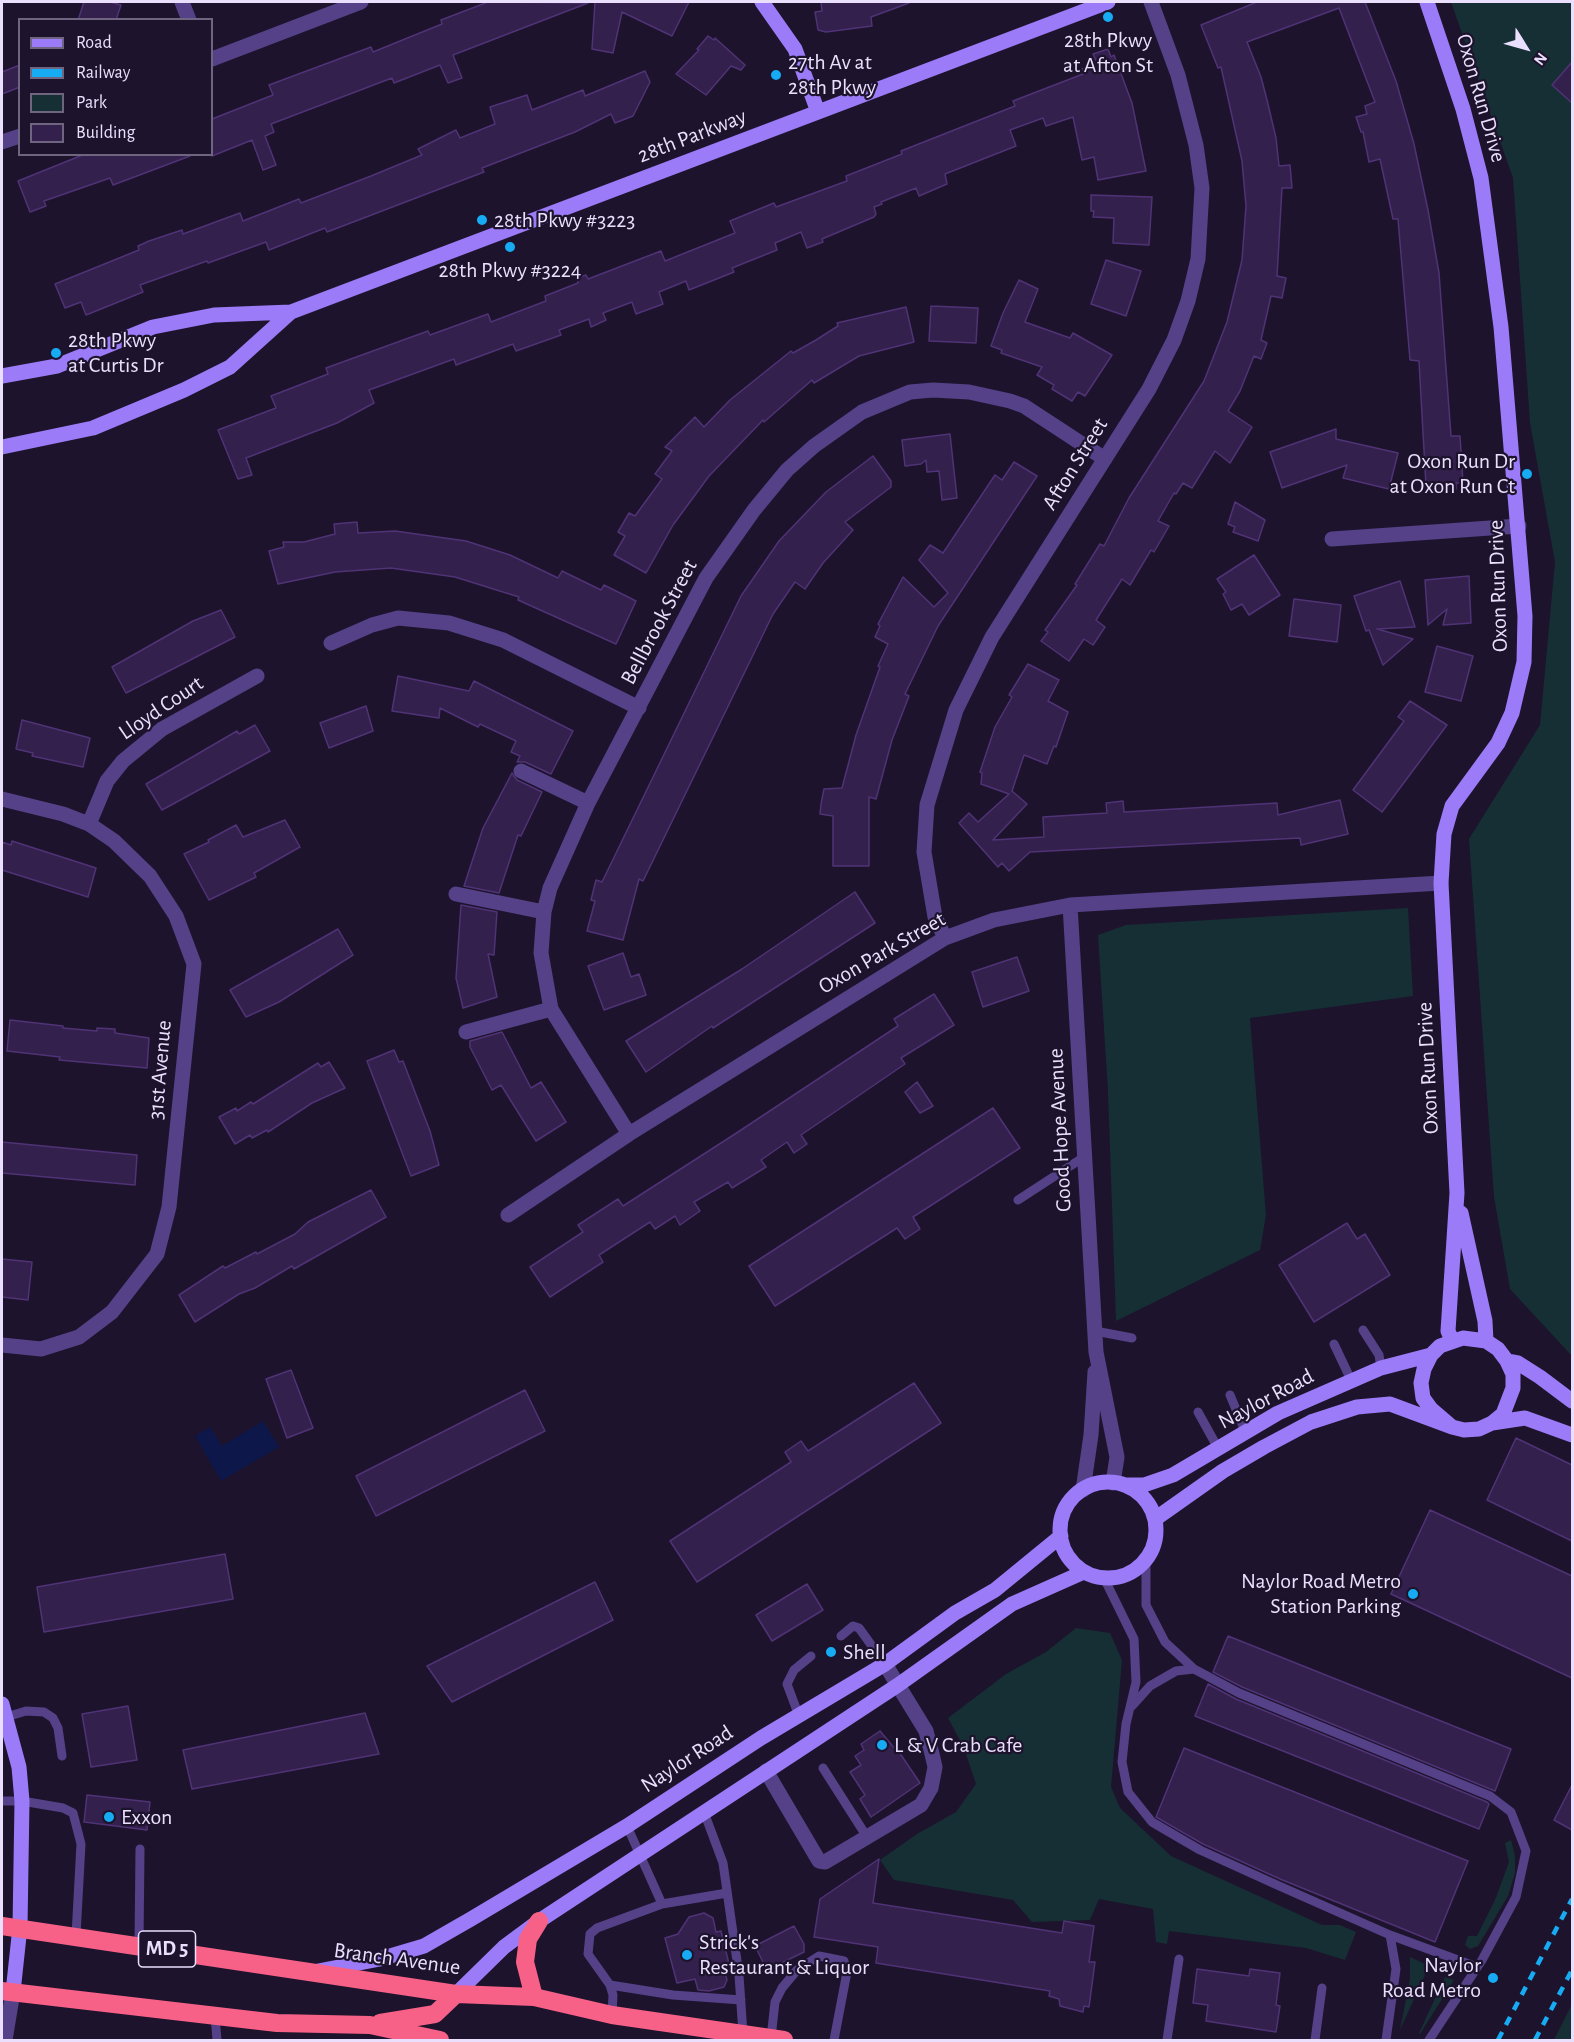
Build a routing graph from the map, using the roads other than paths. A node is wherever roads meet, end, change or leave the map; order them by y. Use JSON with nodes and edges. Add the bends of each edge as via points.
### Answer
{"nodes":[{"id":1,"x":182,"y":2,"type":"edge"},
{"id":2,"x":361,"y":2,"type":"edge"},
{"id":3,"x":762,"y":2,"type":"edge"},
{"id":4,"x":1108,"y":2,"type":"edge"},
{"id":5,"x":1151,"y":2,"type":"edge"},
{"id":6,"x":1427,"y":2,"type":"edge"},
{"id":7,"x":188,"y":18,"type":"edge"},
{"id":8,"x":213,"y":59,"type":"edge"},
{"id":9,"x":818,"y":112,"type":"junction"},
{"id":10,"x":18,"y":137,"type":"edge"},
{"id":11,"x":2,"y":142,"type":"edge"},
{"id":12,"x":291,"y":312,"type":"junction"},
{"id":13,"x":2,"y":376,"type":"edge"},
{"id":14,"x":2,"y":447,"type":"edge"},
{"id":15,"x":1105,"y":459,"type":"junction"},
{"id":16,"x":1519,"y":526,"type":"junction"},
{"id":17,"x":1332,"y":539,"type":"dead end"},
{"id":18,"x":331,"y":643,"type":"dead end"},
{"id":19,"x":257,"y":676,"type":"dead end"},
{"id":20,"x":639,"y":708,"type":"junction"},
{"id":21,"x":521,"y":771,"type":"dead end"},
{"id":22,"x":2,"y":799,"type":"edge"},
{"id":23,"x":588,"y":803,"type":"junction"},
{"id":24,"x":89,"y":824,"type":"junction"},
{"id":25,"x":1441,"y":883,"type":"junction"},
{"id":26,"x":456,"y":894,"type":"dead end"},
{"id":27,"x":1070,"y":905,"type":"junction"},
{"id":28,"x":543,"y":912,"type":"junction"},
{"id":29,"x":945,"y":938,"type":"junction"},
{"id":30,"x":551,"y":1009,"type":"junction"},
{"id":31,"x":466,"y":1032,"type":"dead end"},
{"id":32,"x":629,"y":1134,"type":"junction"},
{"id":33,"x":1084,"y":1156,"type":"junction"},
{"id":34,"x":1457,"y":1193,"type":"junction"},
{"id":35,"x":1018,"y":1200,"type":"dead end"},
{"id":36,"x":508,"y":1215,"type":"dead end"},
{"id":37,"x":1363,"y":1330,"type":"dead end"},
{"id":38,"x":1095,"y":1331,"type":"junction"},
{"id":39,"x":1132,"y":1338,"type":"dead end"},
{"id":40,"x":1452,"y":1340,"type":"junction"},
{"id":41,"x":1486,"y":1341,"type":"junction"},
{"id":42,"x":1334,"y":1344,"type":"dead end"},
{"id":43,"x":2,"y":1345,"type":"edge"},
{"id":44,"x":1096,"y":1352,"type":"junction"},
{"id":45,"x":1431,"y":1356,"type":"junction"},
{"id":46,"x":1508,"y":1361,"type":"junction"},
{"id":47,"x":1381,"y":1368,"type":"junction"},
{"id":48,"x":1352,"y":1382,"type":"junction"},
{"id":49,"x":1230,"y":1395,"type":"dead end"},
{"id":50,"x":1572,"y":1401,"type":"edge"},
{"id":51,"x":1197,"y":1412,"type":"dead end"},
{"id":52,"x":1492,"y":1423,"type":"junction"},
{"id":53,"x":1452,"y":1427,"type":"junction"},
{"id":54,"x":1245,"y":1431,"type":"junction"},
{"id":55,"x":1572,"y":1435,"type":"edge"},
{"id":56,"x":1219,"y":1450,"type":"junction"},
{"id":57,"x":1119,"y":1484,"type":"junction"},
{"id":58,"x":1083,"y":1490,"type":"junction"},
{"id":59,"x":1155,"y":1519,"type":"junction"},
{"id":60,"x":1061,"y":1536,"type":"junction"},
{"id":61,"x":1146,"y":1560,"type":"junction"},
{"id":62,"x":1084,"y":1572,"type":"junction"},
{"id":63,"x":1104,"y":1578,"type":"junction"},
{"id":64,"x":841,"y":1636,"type":"dead end"},
{"id":65,"x":811,"y":1656,"type":"dead end"},
{"id":66,"x":885,"y":1664,"type":"junction"},
{"id":67,"x":1194,"y":1669,"type":"junction"},
{"id":68,"x":898,"y":1685,"type":"junction"},
{"id":69,"x":1132,"y":1706,"type":"junction"},
{"id":70,"x":3,"y":1714,"type":"edge"},
{"id":71,"x":799,"y":1716,"type":"junction"},
{"id":72,"x":62,"y":1756,"type":"dead end"},
{"id":73,"x":823,"y":1768,"type":"dead end"},
{"id":74,"x":766,"y":1772,"type":"junction"},
{"id":75,"x":22,"y":1801,"type":"junction"},
{"id":76,"x":2,"y":1802,"type":"edge"},
{"id":77,"x":704,"y":1812,"type":"junction"},
{"id":78,"x":627,"y":1826,"type":"junction"},
{"id":79,"x":867,"y":1837,"type":"junction"},
{"id":80,"x":140,"y":1849,"type":"dead end"},
{"id":81,"x":640,"y":1854,"type":"junction"},
{"id":82,"x":728,"y":1893,"type":"junction"},
{"id":83,"x":662,"y":1904,"type":"junction"},
{"id":84,"x":539,"y":1921,"type":"junction"},
{"id":85,"x":2,"y":1926,"type":"edge"},
{"id":86,"x":20,"y":1927,"type":"junction"},
{"id":87,"x":76,"y":1935,"type":"junction"},
{"id":88,"x":1390,"y":1935,"type":"junction"},
{"id":89,"x":139,"y":1945,"type":"junction"},
{"id":90,"x":1179,"y":1959,"type":"dead end"},
{"id":91,"x":1477,"y":1967,"type":"junction"},
{"id":92,"x":314,"y":1972,"type":"junction"},
{"id":93,"x":610,"y":1985,"type":"junction"},
{"id":94,"x":1322,"y":1988,"type":"dead end"},
{"id":95,"x":8,"y":1992,"type":"edge"},
{"id":96,"x":456,"y":1994,"type":"junction"},
{"id":97,"x":534,"y":1997,"type":"junction"},
{"id":98,"x":741,"y":2000,"type":"junction"},
{"id":99,"x":612,"y":2015,"type":"junction"},
{"id":100,"x":215,"y":2016,"type":"junction"},
{"id":101,"x":369,"y":2025,"type":"junction"},
{"id":102,"x":743,"y":2034,"type":"junction"},
{"id":103,"x":777,"y":2039,"type":"edge"},
{"id":104,"x":5,"y":2040,"type":"edge"},
{"id":105,"x":217,"y":2040,"type":"edge"},
{"id":106,"x":440,"y":2040,"type":"edge"},
{"id":107,"x":834,"y":2040,"type":"edge"},
{"id":108,"x":1167,"y":2040,"type":"edge"},
{"id":109,"x":1315,"y":2040,"type":"edge"},
{"id":110,"x":1386,"y":2040,"type":"edge"},
{"id":111,"x":1429,"y":2040,"type":"edge"}],
"edges":[{"from":1,"to":7,"type":"street"},
{"from":2,"to":8,"type":"street"},
{"from":3,"to":9,"type":"street","via":[[795,49]]},
{"from":4,"to":9,"type":"street","name":"28th Parkway"},
{"from":5,"to":15,"type":"street","name":"Afton Street","via":[[1178,75],[1196,145],[1202,188],[1198,259],[1174,340]]},
{"from":6,"to":16,"type":"street","name":"Oxon Run Drive","via":[[1460,98],[1481,178],[1501,327]]},
{"from":9,"to":12,"type":"street","name":"28th Parkway"},
{"from":10,"to":11,"type":"street"},
{"from":12,"to":13,"type":"street","name":"28th Parkway","via":[[214,315],[153,327],[57,366]]},
{"from":12,"to":14,"type":"street","name":"28th Parkway","via":[[230,367],[184,390],[93,428]]},
{"from":15,"to":20,"type":"street","name":"Bellbrook Street","via":[[1024,406],[990,396],[933,390],[910,392],[862,412],[787,470],[754,510],[706,578]]},
{"from":15,"to":29,"type":"street","name":"Afton Street","via":[[973,672],[942,752],[927,805],[924,852],[934,917]]},
{"from":16,"to":17,"type":"street"},
{"from":16,"to":25,"type":"street","name":"Oxon Run Drive","via":[[1525,616],[1524,662],[1517,695],[1498,743],[1449,811]]},
{"from":18,"to":20,"type":"street","via":[[398,618],[449,623],[503,640]]},
{"from":19,"to":24,"type":"street","name":"Lloyd Court","via":[[162,729],[123,761],[102,789]]},
{"from":20,"to":23,"type":"street","name":"Bellbrook Street"},
{"from":21,"to":23,"type":"street"},
{"from":22,"to":24,"type":"street","name":"31st Avenue"},
{"from":23,"to":28,"type":"street","name":"Bellbrook Street"},
{"from":24,"to":43,"type":"street","name":"31st Avenue","via":[[114,841],[150,876],[176,916],[194,964],[169,1207],[156,1254],[112,1312],[79,1338],[41,1350]]},
{"from":25,"to":27,"type":"street","name":"Oxon Park Street"},
{"from":25,"to":34,"type":"street","name":"Oxon Run Drive"},
{"from":26,"to":28,"type":"street"},
{"from":27,"to":29,"type":"street","name":"Oxon Park Street","via":[[1002,918]]},
{"from":27,"to":33,"type":"street","name":"Good Hope Avenue"},
{"from":28,"to":30,"type":"street","name":"Bellbrook Street","via":[[541,953]]},
{"from":29,"to":32,"type":"street","name":"Oxon Park Street"},
{"from":30,"to":31,"type":"street"},
{"from":30,"to":32,"type":"street","name":"Bellbrook Street"},
{"from":32,"to":36,"type":"street","name":"Oxon Park Street"},
{"from":33,"to":35,"type":"lane"},
{"from":33,"to":38,"type":"street","name":"Good Hope Avenue"},
{"from":34,"to":40,"type":"street","name":"Oxon Run Drive","via":[[1448,1330]]},
{"from":34,"to":41,"type":"street","name":"Oxon Run Drive"},
{"from":37,"to":47,"type":"lane"},
{"from":38,"to":39,"type":"lane"},
{"from":38,"to":44,"type":"street","name":"Good Hope Avenue"},
{"from":40,"to":41,"type":"street"},
{"from":40,"to":45,"type":"street"},
{"from":41,"to":46,"type":"street"},
{"from":42,"to":48,"type":"lane"},
{"from":44,"to":57,"type":"street","name":"Good Hope Avenue"},
{"from":44,"to":58,"type":"street","name":"Good Hope Avenue"},
{"from":45,"to":47,"type":"street","name":"Naylor Road"},
{"from":45,"to":53,"type":"street","via":[[1421,1383],[1423,1398]]},
{"from":46,"to":50,"type":"street","via":[[1533,1372]]},
{"from":46,"to":52,"type":"street","via":[[1513,1388],[1506,1407]]},
{"from":47,"to":48,"type":"street","name":"Naylor Road"},
{"from":48,"to":54,"type":"street","name":"Naylor Road"},
{"from":49,"to":54,"type":"lane"},
{"from":51,"to":56,"type":"lane"},
{"from":52,"to":53,"type":"street","via":[[1479,1429]]},
{"from":52,"to":55,"type":"street","via":[[1525,1418]]},
{"from":53,"to":59,"type":"street","name":"Naylor Road","via":[[1390,1404],[1357,1407],[1311,1422],[1264,1447]]},
{"from":54,"to":56,"type":"street","name":"Naylor Road"},
{"from":56,"to":57,"type":"street","name":"Naylor Road","via":[[1173,1475],[1144,1485]]},
{"from":57,"to":58,"type":"street","via":[[1097,1484]]},
{"from":57,"to":59,"type":"street","via":[[1138,1493],[1149,1504]]},
{"from":58,"to":60,"type":"street","via":[[1065,1510]]},
{"from":59,"to":61,"type":"street","via":[[1155,1540]]},
{"from":60,"to":62,"type":"street","via":[[1073,1563]]},
{"from":60,"to":66,"type":"street","name":"Naylor Road","via":[[995,1590],[955,1613]]},
{"from":61,"to":63,"type":"street","via":[[1120,1577]]},
{"from":61,"to":67,"type":"lane","via":[[1146,1605],[1165,1642]]},
{"from":62,"to":63,"type":"street"},
{"from":62,"to":68,"type":"street","via":[[1012,1604]]},
{"from":63,"to":69,"type":"lane","via":[[1134,1639],[1136,1682]]},
{"from":64,"to":66,"type":"lane","via":[[853,1626],[859,1628]]},
{"from":65,"to":71,"type":"lane","via":[[794,1670],[787,1684]]},
{"from":66,"to":68,"type":"street"},
{"from":66,"to":71,"type":"street","name":"Naylor Road"},
{"from":67,"to":69,"type":"lane","via":[[1176,1671],[1150,1686]]},
{"from":67,"to":91,"type":"lane","via":[[1239,1693],[1490,1796],[1511,1812],[1526,1851],[1516,1897]]},
{"from":68,"to":74,"type":"street"},
{"from":68,"to":79,"type":"street","via":[[926,1731],[935,1767],[931,1788],[921,1805]]},
{"from":69,"to":88,"type":"lane","via":[[1122,1762],[1128,1792],[1152,1822],[1200,1850]]},
{"from":70,"to":72,"type":"lane","via":[[44,1712],[53,1718]]},
{"from":70,"to":75,"type":"street","via":[[19,1767]]},
{"from":71,"to":78,"type":"street","name":"Naylor Road"},
{"from":73,"to":79,"type":"lane"},
{"from":74,"to":77,"type":"street"},
{"from":74,"to":79,"type":"street","via":[[819,1861],[825,1862]]},
{"from":75,"to":76,"type":"lane"},
{"from":75,"to":86,"type":"street"},
{"from":75,"to":87,"type":"lane","via":[[73,1813],[81,1844]]},
{"from":77,"to":81,"type":"street"},
{"from":77,"to":82,"type":"lane","via":[[723,1863]]},
{"from":78,"to":81,"type":"lane"},
{"from":78,"to":92,"type":"street","name":"Naylor Road","via":[[424,1946]]},
{"from":80,"to":89,"type":"lane"},
{"from":81,"to":83,"type":"lane"},
{"from":81,"to":84,"type":"street"},
{"from":82,"to":83,"type":"lane"},
{"from":82,"to":98,"type":"lane"},
{"from":83,"to":93,"type":"lane","via":[[590,1934],[588,1954]]},
{"from":84,"to":96,"type":"street","via":[[504,1947]]},
{"from":84,"to":97,"type":"highway","via":[[528,1939],[525,1962]]},
{"from":85,"to":86,"type":"highway","name":"Branch Avenue","number":"MD 5"},
{"from":86,"to":87,"type":"highway","name":"Branch Avenue","number":"MD 5"},
{"from":86,"to":95,"type":"street"},
{"from":87,"to":89,"type":"highway","name":"Branch Avenue","number":"MD 5"},
{"from":88,"to":91,"type":"lane"},
{"from":88,"to":110,"type":"lane","via":[[1396,1969]]},
{"from":89,"to":92,"type":"highway","name":"Branch Avenue","number":"MD 5"},
{"from":90,"to":108,"type":"lane"},
{"from":91,"to":111,"type":"lane"},
{"from":92,"to":96,"type":"highway","name":"Branch Avenue","number":"MD 5"},
{"from":93,"to":98,"type":"lane"},
{"from":93,"to":99,"type":"lane"},
{"from":94,"to":109,"type":"lane"},
{"from":95,"to":100,"type":"highway"},
{"from":95,"to":104,"type":"street"},
{"from":96,"to":97,"type":"highway","name":"Branch Avenue","number":"MD 5"},
{"from":96,"to":101,"type":"highway","via":[[435,2014]]},
{"from":97,"to":99,"type":"highway","name":"Branch Avenue","number":"MD 5"},
{"from":98,"to":102,"type":"lane"},
{"from":99,"to":102,"type":"highway","name":"Branch Avenue","number":"MD 5"},
{"from":100,"to":101,"type":"highway","via":[[277,2023]]},
{"from":100,"to":105,"type":"lane"},
{"from":101,"to":106,"type":"highway"},
{"from":102,"to":103,"type":"highway","name":"Branch Avenue","number":"MD 5"},
{"from":103,"to":107,"type":"lane","via":[[775,2002],[782,1988],[797,1970],[819,1956],[844,1961],[848,1972]]}]}
